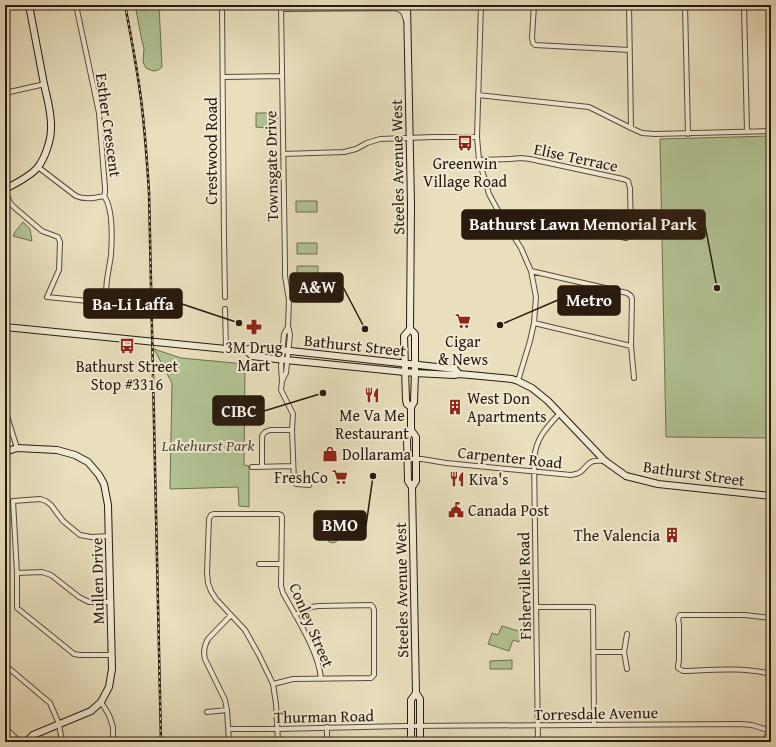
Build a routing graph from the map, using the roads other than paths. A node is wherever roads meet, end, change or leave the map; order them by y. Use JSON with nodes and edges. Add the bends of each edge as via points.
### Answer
{"nodes":[{"id":1,"x":29,"y":5,"type":"edge"},
{"id":2,"x":76,"y":5,"type":"edge"},
{"id":3,"x":222,"y":5,"type":"edge"},
{"id":4,"x":403,"y":5,"type":"edge"},
{"id":5,"x":407,"y":5,"type":"edge"},
{"id":6,"x":481,"y":5,"type":"edge"},
{"id":7,"x":534,"y":5,"type":"edge"},
{"id":8,"x":629,"y":5,"type":"edge"},
{"id":9,"x":685,"y":5,"type":"edge"},
{"id":10,"x":744,"y":5,"type":"edge"},
{"id":11,"x":281,"y":7,"type":"edge"},
{"id":12,"x":397,"y":8,"type":"junction"},
{"id":13,"x":407,"y":21,"type":"junction"},
{"id":14,"x":630,"y":50,"type":"junction"},
{"id":15,"x":282,"y":76,"type":"junction"},
{"id":16,"x":223,"y":77,"type":"junction"},
{"id":17,"x":45,"y":84,"type":"junction"},
{"id":18,"x":5,"y":93,"type":"edge"},
{"id":19,"x":478,"y":95,"type":"junction"},
{"id":20,"x":631,"y":128,"type":"junction"},
{"id":21,"x":771,"y":131,"type":"edge"},
{"id":22,"x":747,"y":132,"type":"junction"},
{"id":23,"x":688,"y":134,"type":"junction"},
{"id":24,"x":477,"y":137,"type":"junction"},
{"id":25,"x":410,"y":138,"type":"junction"},
{"id":26,"x":283,"y":154,"type":"junction"},
{"id":27,"x":479,"y":160,"type":"junction"},
{"id":28,"x":38,"y":167,"type":"junction"},
{"id":29,"x":5,"y":189,"type":"edge"},
{"id":30,"x":104,"y":196,"type":"junction"},
{"id":31,"x":503,"y":220,"type":"junction"},
{"id":32,"x":531,"y":270,"type":"junction"},
{"id":33,"x":225,"y":298,"type":"dead end"},
{"id":34,"x":225,"y":309,"type":"dead end"},
{"id":35,"x":534,"y":324,"type":"junction"},
{"id":36,"x":5,"y":327,"type":"edge"},
{"id":37,"x":410,"y":329,"type":"junction"},
{"id":38,"x":631,"y":346,"type":"junction"},
{"id":39,"x":226,"y":349,"type":"junction"},
{"id":40,"x":246,"y":350,"type":"junction"},
{"id":41,"x":286,"y":350,"type":"junction"},
{"id":42,"x":285,"y":360,"type":"junction"},
{"id":43,"x":405,"y":364,"type":"junction"},
{"id":44,"x":415,"y":365,"type":"junction"},
{"id":45,"x":405,"y":372,"type":"junction"},
{"id":46,"x":415,"y":373,"type":"junction"},
{"id":47,"x":459,"y":374,"type":"junction"},
{"id":48,"x":634,"y":378,"type":"dead end"},
{"id":49,"x":518,"y":381,"type":"junction"},
{"id":50,"x":411,"y":407,"type":"junction"},
{"id":51,"x":5,"y":410,"type":"edge"},
{"id":52,"x":560,"y":413,"type":"junction"},
{"id":53,"x":292,"y":430,"type":"junction"},
{"id":54,"x":411,"y":430,"type":"junction"},
{"id":55,"x":16,"y":448,"type":"junction"},
{"id":56,"x":5,"y":452,"type":"edge"},
{"id":57,"x":415,"y":459,"type":"junction"},
{"id":58,"x":407,"y":460,"type":"junction"},
{"id":59,"x":605,"y":461,"type":"junction"},
{"id":60,"x":262,"y":466,"type":"junction"},
{"id":61,"x":293,"y":466,"type":"junction"},
{"id":62,"x":252,"y":467,"type":"dead end"},
{"id":63,"x":534,"y":472,"type":"junction"},
{"id":64,"x":309,"y":485,"type":"dead end"},
{"id":65,"x":412,"y":487,"type":"junction"},
{"id":66,"x":771,"y":496,"type":"edge"},
{"id":67,"x":109,"y":536,"type":"junction"},
{"id":68,"x":259,"y":564,"type":"dead end"},
{"id":69,"x":281,"y":564,"type":"junction"},
{"id":70,"x":17,"y":573,"type":"junction"},
{"id":71,"x":110,"y":602,"type":"junction"},
{"id":72,"x":536,"y":607,"type":"junction"},
{"id":73,"x":231,"y":616,"type":"junction"},
{"id":74,"x":295,"y":616,"type":"junction"},
{"id":75,"x":771,"y":618,"type":"edge"},
{"id":76,"x":627,"y":634,"type":"dead end"},
{"id":77,"x":593,"y":652,"type":"junction"},
{"id":78,"x":624,"y":652,"type":"junction"},
{"id":79,"x":111,"y":655,"type":"junction"},
{"id":80,"x":5,"y":665,"type":"edge"},
{"id":81,"x":626,"y":669,"type":"dead end"},
{"id":82,"x":771,"y":674,"type":"edge"},
{"id":83,"x":322,"y":678,"type":"junction"},
{"id":84,"x":273,"y":684,"type":"junction"},
{"id":85,"x":416,"y":693,"type":"junction"},
{"id":86,"x":101,"y":702,"type":"junction"},
{"id":87,"x":227,"y":710,"type":"junction"},
{"id":88,"x":207,"y":712,"type":"dead end"},
{"id":89,"x":59,"y":724,"type":"junction"},
{"id":90,"x":594,"y":724,"type":"junction"},
{"id":91,"x":771,"y":724,"type":"edge"},
{"id":92,"x":538,"y":725,"type":"junction"},
{"id":93,"x":411,"y":726,"type":"junction"},
{"id":94,"x":420,"y":726,"type":"junction"},
{"id":95,"x":5,"y":728,"type":"edge"},
{"id":96,"x":327,"y":728,"type":"junction"},
{"id":97,"x":229,"y":729,"type":"junction"},
{"id":98,"x":278,"y":729,"type":"junction"},
{"id":99,"x":770,"y":731,"type":"edge"},
{"id":100,"x":20,"y":742,"type":"edge"},
{"id":101,"x":26,"y":742,"type":"edge"},
{"id":102,"x":62,"y":742,"type":"edge"},
{"id":103,"x":113,"y":742,"type":"edge"},
{"id":104,"x":229,"y":742,"type":"edge"},
{"id":105,"x":278,"y":742,"type":"edge"},
{"id":106,"x":327,"y":742,"type":"edge"},
{"id":107,"x":411,"y":742,"type":"edge"},
{"id":108,"x":420,"y":742,"type":"edge"},
{"id":109,"x":538,"y":742,"type":"edge"},
{"id":110,"x":765,"y":742,"type":"edge"}],
"edges":[{"from":1,"to":17,"type":"main road"},
{"from":2,"to":30,"type":"street","name":"Esther Crescent","via":[[99,113]]},
{"from":3,"to":16,"type":"street","name":"Crestwood Road"},
{"from":4,"to":12,"type":"street"},
{"from":5,"to":13,"type":"main road","name":"Steeles Avenue West"},
{"from":6,"to":19,"type":"street"},
{"from":7,"to":14,"type":"street","via":[[532,38],[535,45]]},
{"from":8,"to":14,"type":"street"},
{"from":9,"to":23,"type":"street"},
{"from":10,"to":22,"type":"street"},
{"from":11,"to":12,"type":"street"},
{"from":11,"to":15,"type":"street","name":"Townsgate Drive"},
{"from":12,"to":13,"type":"street"},
{"from":13,"to":25,"type":"main road","name":"Steeles Avenue West"},
{"from":14,"to":20,"type":"street"},
{"from":15,"to":16,"type":"street"},
{"from":15,"to":26,"type":"street","name":"Townsgate Drive"},
{"from":16,"to":33,"type":"street","name":"Crestwood Road"},
{"from":17,"to":18,"type":"street"},
{"from":17,"to":28,"type":"main road","via":[[51,129],[49,142]]},
{"from":19,"to":20,"type":"street","via":[[589,107]]},
{"from":19,"to":24,"type":"street"},
{"from":20,"to":23,"type":"street","via":[[642,133]]},
{"from":21,"to":22,"type":"street"},
{"from":22,"to":23,"type":"street"},
{"from":24,"to":25,"type":"street"},
{"from":24,"to":27,"type":"street"},
{"from":25,"to":26,"type":"street","via":[[380,138],[344,152]]},
{"from":25,"to":37,"type":"main road","name":"Steeles Avenue West"},
{"from":26,"to":41,"type":"street","name":"Townsgate Drive","via":[[285,276],[289,300],[288,326],[284,334]]},
{"from":27,"to":31,"type":"street","via":[[489,194]]},
{"from":27,"to":31,"type":"street","name":"Elise Terrace","via":[[530,159],[623,179],[628,182],[630,188],[631,233],[626,238],[523,215]]},
{"from":28,"to":29,"type":"main road"},
{"from":28,"to":30,"type":"street","name":"Esther Crescent","via":[[76,196]]},
{"from":29,"to":30,"type":"street","via":[[10,203],[42,231],[58,237],[60,242],[59,270],[48,297],[88,300],[102,300],[105,297],[111,255],[111,232],[110,211]]},
{"from":31,"to":32,"type":"street","via":[[521,248]]},
{"from":32,"to":35,"type":"street","via":[[536,297]]},
{"from":32,"to":38,"type":"street","via":[[631,296]]},
{"from":34,"to":39,"type":"street"},
{"from":35,"to":38,"type":"street"},
{"from":35,"to":49,"type":"street"},
{"from":36,"to":39,"type":"main road","name":"Bathurst Street"},
{"from":37,"to":43,"type":"main road","name":"Steeles Avenue West","via":[[404,336]]},
{"from":37,"to":44,"type":"main road","name":"Steeles Avenue West","via":[[415,334]]},
{"from":38,"to":48,"type":"street"},
{"from":39,"to":40,"type":"main road","name":"Bathurst Street"},
{"from":40,"to":41,"type":"main road","name":"Bathurst Street","via":[[254,347]]},
{"from":40,"to":42,"type":"main road","name":"Bathurst Street","via":[[252,356]]},
{"from":41,"to":42,"type":"street","name":"Townsgate Drive"},
{"from":41,"to":43,"type":"main road","name":"Bathurst Street"},
{"from":42,"to":45,"type":"main road","name":"Bathurst Street"},
{"from":42,"to":53,"type":"street","name":"Townsgate Drive","via":[[286,373],[281,390],[293,414]]},
{"from":43,"to":44,"type":"main road","name":"Bathurst Street"},
{"from":43,"to":45,"type":"main road","name":"Steeles Avenue West"},
{"from":44,"to":46,"type":"main road","name":"Steeles Avenue West"},
{"from":44,"to":47,"type":"main road","name":"Bathurst Street","via":[[455,369]]},
{"from":45,"to":46,"type":"main road","name":"Bathurst Street"},
{"from":45,"to":50,"type":"main road","name":"Steeles Avenue West","via":[[406,400]]},
{"from":46,"to":47,"type":"main road","name":"Bathurst Street"},
{"from":46,"to":50,"type":"main road","name":"Steeles Avenue West","via":[[414,402]]},
{"from":47,"to":49,"type":"main road","name":"Bathurst Street"},
{"from":49,"to":52,"type":"main road","name":"Bathurst Street","via":[[532,388]]},
{"from":50,"to":54,"type":"main road","name":"Steeles Avenue West"},
{"from":51,"to":55,"type":"street"},
{"from":52,"to":59,"type":"main road","name":"Bathurst Street"},
{"from":52,"to":63,"type":"street","name":"Fisherville Road","via":[[542,433],[537,444]]},
{"from":53,"to":60,"type":"street","via":[[270,430],[263,433]]},
{"from":53,"to":61,"type":"street"},
{"from":54,"to":57,"type":"main road","name":"Steeles Avenue West","via":[[416,437]]},
{"from":54,"to":58,"type":"main road","name":"Steeles Avenue West","via":[[407,438]]},
{"from":55,"to":56,"type":"main road","name":"Mullen Drive"},
{"from":55,"to":67,"type":"main road","name":"Mullen Drive","via":[[57,450],[88,462],[104,484]]},
{"from":57,"to":58,"type":"street","name":"Carpenter Road"},
{"from":57,"to":63,"type":"street","name":"Carpenter Road"},
{"from":57,"to":65,"type":"main road","name":"Steeles Avenue West","via":[[416,481]]},
{"from":58,"to":65,"type":"main road","name":"Steeles Avenue West","via":[[408,481]]},
{"from":59,"to":63,"type":"street","name":"Carpenter Road","via":[[592,462],[580,472],[571,475]]},
{"from":59,"to":66,"type":"main road","name":"Bathurst Street","via":[[626,476],[658,484]]},
{"from":60,"to":61,"type":"street"},
{"from":60,"to":62,"type":"street"},
{"from":61,"to":64,"type":"street","via":[[294,484]]},
{"from":63,"to":72,"type":"street","name":"Fisherville Road"},
{"from":65,"to":85,"type":"main road","name":"Steeles Avenue West"},
{"from":67,"to":70,"type":"street","via":[[80,535],[63,521],[46,501],[13,500]]},
{"from":67,"to":71,"type":"main road","name":"Mullen Drive"},
{"from":68,"to":69,"type":"street"},
{"from":69,"to":73,"type":"street","name":"Conley Street","via":[[280,514],[211,516],[208,582],[216,599]]},
{"from":69,"to":74,"type":"street","name":"Conley Street","via":[[280,586]]},
{"from":70,"to":71,"type":"street","via":[[42,572],[51,575],[89,602]]},
{"from":70,"to":79,"type":"street","via":[[17,608],[74,654]]},
{"from":71,"to":79,"type":"main road","name":"Mullen Drive"},
{"from":72,"to":77,"type":"street","via":[[592,607]]},
{"from":72,"to":92,"type":"street","name":"Fisherville Road"},
{"from":73,"to":84,"type":"street","name":"Conley Street","via":[[250,638]]},
{"from":73,"to":87,"type":"street","via":[[205,643],[204,654]]},
{"from":74,"to":83,"type":"street","name":"Conley Street","via":[[316,657]]},
{"from":74,"to":83,"type":"street","via":[[311,607],[319,606],[369,604],[373,607],[373,676]]},
{"from":75,"to":82,"type":"street","via":[[680,615],[678,619],[680,670],[738,670]]},
{"from":76,"to":78,"type":"street"},
{"from":77,"to":78,"type":"street"},
{"from":77,"to":90,"type":"street"},
{"from":78,"to":81,"type":"street"},
{"from":79,"to":86,"type":"main road","name":"Mullen Drive","via":[[109,687]]},
{"from":80,"to":89,"type":"street","via":[[50,703]]},
{"from":83,"to":84,"type":"street","via":[[294,679]]},
{"from":84,"to":98,"type":"street","name":"Conley Street"},
{"from":85,"to":93,"type":"main road","name":"Steeles Avenue West","via":[[411,700]]},
{"from":85,"to":94,"type":"main road","name":"Steeles Avenue West","via":[[420,699]]},
{"from":86,"to":89,"type":"main road","via":[[91,710]]},
{"from":86,"to":103,"type":"street","via":[[113,727]]},
{"from":87,"to":88,"type":"street"},
{"from":87,"to":97,"type":"street"},
{"from":89,"to":101,"type":"main road","via":[[34,735]]},
{"from":89,"to":102,"type":"street"},
{"from":90,"to":92,"type":"street","name":"Torresdale Avenue"},
{"from":90,"to":99,"type":"street","name":"Torresdale Avenue","via":[[740,724]]},
{"from":91,"to":99,"type":"street"},
{"from":92,"to":94,"type":"street","name":"Torresdale Avenue"},
{"from":92,"to":109,"type":"street","name":"Fisherville Road"},
{"from":93,"to":94,"type":"street","name":"Thurman Road"},
{"from":93,"to":96,"type":"street","name":"Thurman Road"},
{"from":93,"to":107,"type":"main road","name":"Steeles Avenue West"},
{"from":94,"to":108,"type":"main road","name":"Steeles Avenue West"},
{"from":95,"to":100,"type":"street"},
{"from":96,"to":98,"type":"street","name":"Thurman Road"},
{"from":96,"to":106,"type":"street"},
{"from":97,"to":98,"type":"street","name":"Thurman Road"},
{"from":97,"to":104,"type":"street"},
{"from":98,"to":105,"type":"street","name":"Conley Street"},
{"from":99,"to":110,"type":"street"}]}
